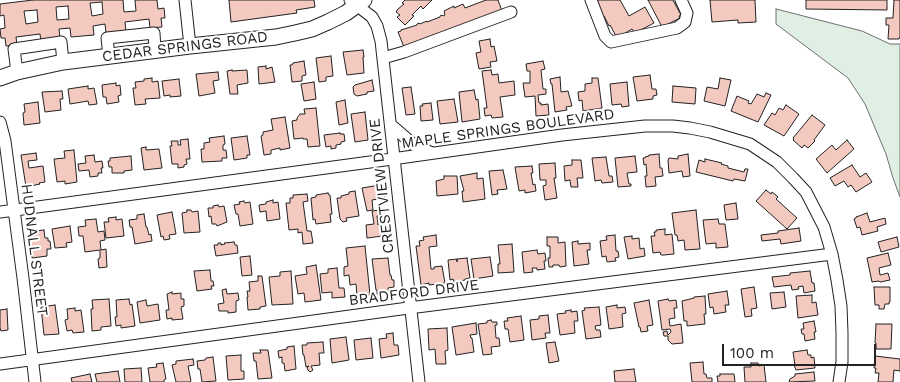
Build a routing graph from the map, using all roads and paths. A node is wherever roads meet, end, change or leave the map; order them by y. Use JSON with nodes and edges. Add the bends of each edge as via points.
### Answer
{"nodes":[{"id":1,"x":185,"y":0,"type":"edge"},
{"id":2,"x":591,"y":0,"type":"edge"},
{"id":3,"x":680,"y":0,"type":"edge"},
{"id":4,"x":357,"y":2,"type":"edge"},
{"id":5,"x":511,"y":12,"type":"dead end"},
{"id":6,"x":190,"y":46,"type":"junction"},
{"id":7,"x":383,"y":58,"type":"junction"},
{"id":8,"x":63,"y":62,"type":"junction"},
{"id":9,"x":17,"y":72,"type":"junction"},
{"id":10,"x":0,"y":78,"type":"edge"},
{"id":11,"x":0,"y":122,"type":"edge"},
{"id":12,"x":391,"y":125,"type":"junction"},
{"id":13,"x":432,"y":154,"type":"junction"},
{"id":14,"x":395,"y":159,"type":"junction"},
{"id":15,"x":14,"y":210,"type":"junction"},
{"id":16,"x":0,"y":212,"type":"edge"},
{"id":17,"x":832,"y":254,"type":"junction"},
{"id":18,"x":410,"y":308,"type":"junction"},
{"id":19,"x":32,"y":359,"type":"junction"},
{"id":20,"x":0,"y":364,"type":"edge"},
{"id":21,"x":35,"y":382,"type":"edge"},
{"id":22,"x":419,"y":382,"type":"edge"},
{"id":23,"x":839,"y":382,"type":"edge"}],
"edges":[{"from":1,"to":6,"type":"street"},
{"from":2,"to":3,"type":"street","via":[[605,36],[611,42],[677,28],[687,13]]},
{"from":4,"to":6,"type":"main road","name":"CEDAR SPRINGS ROAD","via":[[346,13],[296,33]]},
{"from":4,"to":7,"type":"street","name":"CRESTVIEW DRIVE","via":[[377,26]]},
{"from":5,"to":7,"type":"street"},
{"from":6,"to":8,"type":"main road","name":"CEDAR SPRINGS ROAD"},
{"from":7,"to":12,"type":"street","name":"CRESTVIEW DRIVE"},
{"from":8,"to":9,"type":"main road","name":"CEDAR SPRINGS ROAD"},
{"from":8,"to":9,"type":"street","via":[[61,42],[14,48]]},
{"from":9,"to":10,"type":"main road","name":"CEDAR SPRINGS ROAD"},
{"from":11,"to":15,"type":"street","name":"HUDNALL STREET"},
{"from":12,"to":13,"type":"street","via":[[414,145]]},
{"from":12,"to":14,"type":"street","name":"CRESTVIEW DRIVE"},
{"from":13,"to":14,"type":"street","name":"MAPLE SPRINGS BOULEVARD"},
{"from":13,"to":17,"type":"street","name":"MAPLE SPRINGS BOULEVARD","via":[[645,126],[673,126],[710,132],[750,144],[794,178],[806,192],[824,227]]},
{"from":14,"to":15,"type":"street","name":"MAPLE SPRINGS BOULEVARD"},
{"from":14,"to":18,"type":"street","name":"CRESTVIEW DRIVE"},
{"from":15,"to":16,"type":"street","name":"MAPLE SPRINGS BOULEVARD"},
{"from":15,"to":19,"type":"street","name":"HUDNALL STREET"},
{"from":17,"to":18,"type":"street","name":"BRADFORD DRIVE"},
{"from":17,"to":23,"type":"street","name":"MAPLE SPRINGS BOULEVARD","via":[[841,306]]},
{"from":18,"to":19,"type":"street","name":"BRADFORD DRIVE"},
{"from":18,"to":22,"type":"street","name":"CRESTVIEW DRIVE"},
{"from":19,"to":20,"type":"street","name":"BRADFORD DRIVE"},
{"from":19,"to":21,"type":"street","name":"HUDNALL STREET"}]}
